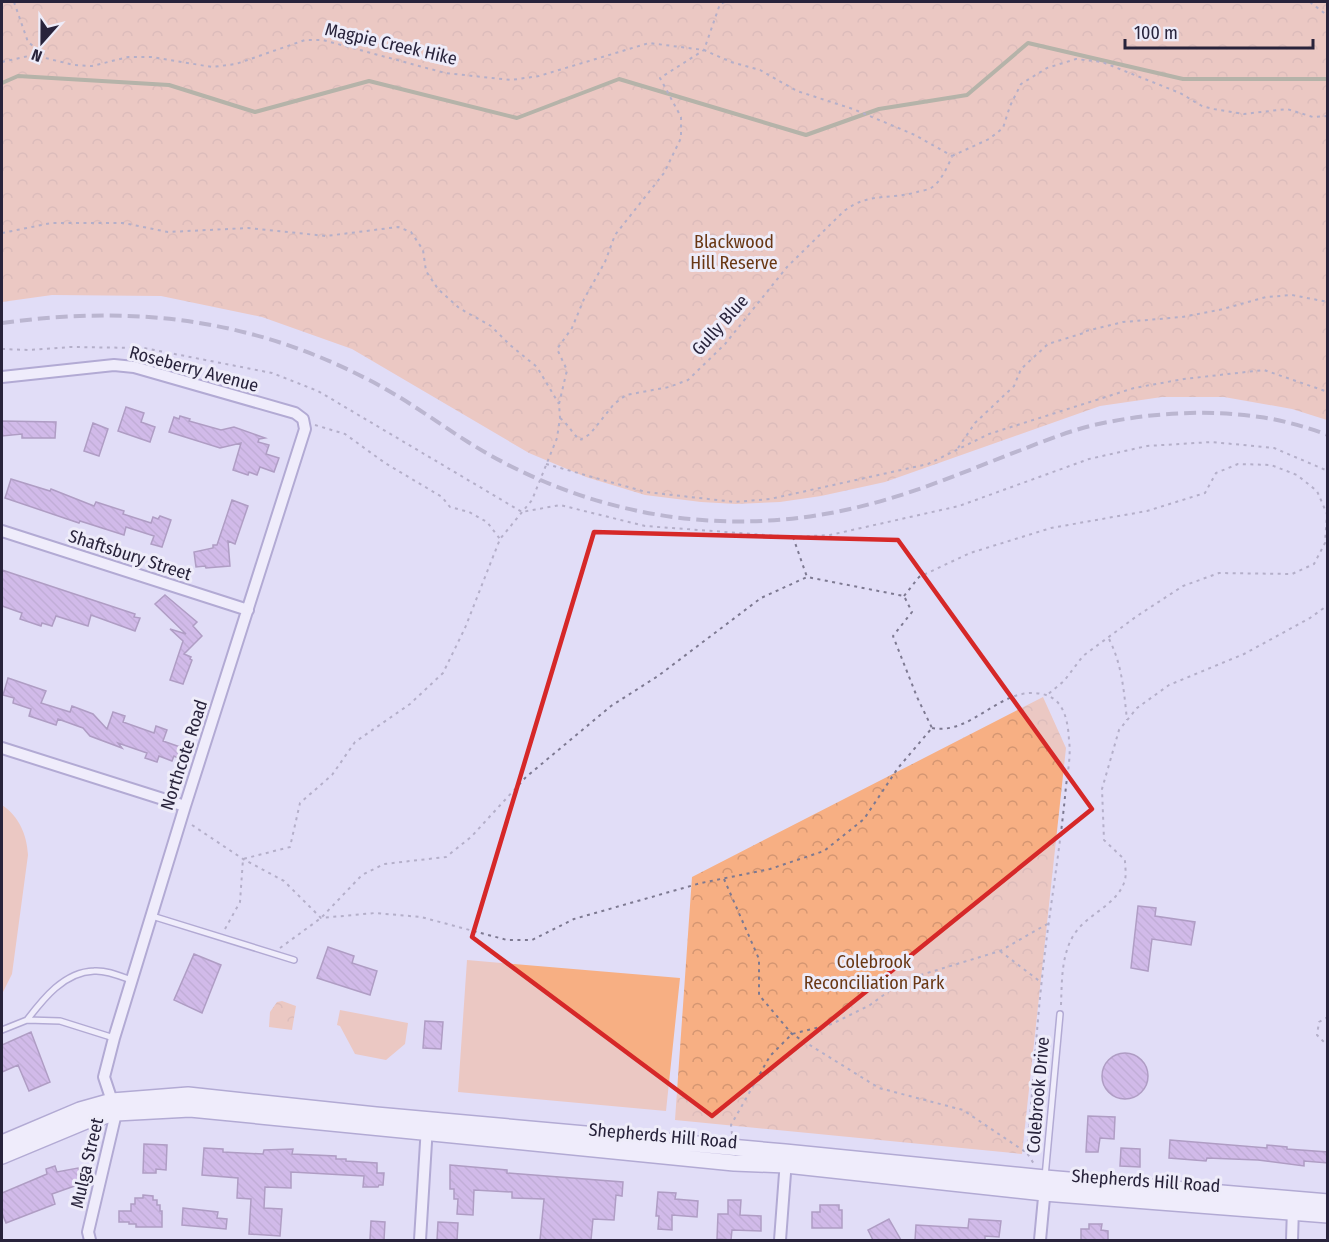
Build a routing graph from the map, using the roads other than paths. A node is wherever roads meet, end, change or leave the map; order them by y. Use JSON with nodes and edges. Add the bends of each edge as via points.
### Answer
{"nodes":[{"id":1,"x":2,"y":377,"type":"edge"},
{"id":2,"x":303,"y":419,"type":"joint"},
{"id":3,"x":2,"y":531,"type":"edge"},
{"id":4,"x":248,"y":610,"type":"junction"},
{"id":5,"x":2,"y":748,"type":"edge"},
{"id":6,"x":185,"y":806,"type":"junction"},
{"id":7,"x":152,"y":916,"type":"junction"},
{"id":8,"x":294,"y":960,"type":"dead end"},
{"id":9,"x":132,"y":980,"type":"junction"},
{"id":10,"x":1060,"y":1014,"type":"road end"},
{"id":11,"x":27,"y":1020,"type":"junction"},
{"id":12,"x":2,"y":1030,"type":"edge"},
{"id":13,"x":114,"y":1038,"type":"junction"},
{"id":14,"x":114,"y":1107,"type":"junction"},
{"id":15,"x":427,"y":1126,"type":"junction"},
{"id":16,"x":2,"y":1143,"type":"edge"},
{"id":17,"x":2,"y":1156,"type":"edge"},
{"id":18,"x":786,"y":1159,"type":"junction"},
{"id":19,"x":1045,"y":1186,"type":"junction"},
{"id":20,"x":1328,"y":1202,"type":"edge"},
{"id":21,"x":1294,"y":1206,"type":"junction"},
{"id":22,"x":1328,"y":1215,"type":"edge"},
{"id":23,"x":89,"y":1236,"type":"edge"},
{"id":24,"x":420,"y":1240,"type":"edge"},
{"id":25,"x":780,"y":1240,"type":"edge"},
{"id":26,"x":1040,"y":1240,"type":"edge"},
{"id":27,"x":1292,"y":1240,"type":"edge"}],
"edges":[{"from":1,"to":2,"type":"street","name":"Roseberry Avenue","via":[[114,365],[295,413]]},
{"from":2,"to":4,"type":"street","name":"Northcote Road","via":[[305,429]]},
{"from":3,"to":4,"type":"street","name":"Shaftsbury Street"},
{"from":4,"to":6,"type":"street","name":"Northcote Road"},
{"from":5,"to":6,"type":"street"},
{"from":6,"to":7,"type":"street","name":"Northcote Road"},
{"from":7,"to":8,"type":"lane"},
{"from":7,"to":9,"type":"street","name":"Northcote Road"},
{"from":9,"to":11,"type":"lane","via":[[93,970],[71,978],[47,995]]},
{"from":9,"to":13,"type":"street","name":"Northcote Road"},
{"from":10,"to":19,"type":"lane","name":"Colebrook Drive"},
{"from":11,"to":12,"type":"lane"},
{"from":11,"to":13,"type":"lane","via":[[60,1021]]},
{"from":13,"to":14,"type":"street","name":"Northcote Road","via":[[104,1077]]},
{"from":14,"to":15,"type":"main road","name":"Shepherds Hill Road","via":[[188,1095]]},
{"from":14,"to":16,"type":"main road","name":"Shepherds Hill Road","via":[[80,1110]]},
{"from":14,"to":17,"type":"main road","name":"Shepherds Hill Road"},
{"from":14,"to":23,"type":"street","name":"Mulga Street"},
{"from":15,"to":18,"type":"main road","name":"Shepherds Hill Road","via":[[732,1148]]},
{"from":15,"to":18,"type":"main road","name":"Shepherds Hill Road","via":[[734,1163]]},
{"from":15,"to":24,"type":"street"},
{"from":18,"to":19,"type":"main road","name":"Shepherds Hill Road"},
{"from":18,"to":25,"type":"street"},
{"from":19,"to":21,"type":"main road","name":"Shepherds Hill Road"},
{"from":19,"to":26,"type":"street"},
{"from":20,"to":21,"type":"main road","name":"Shepherds Hill Road"},
{"from":21,"to":22,"type":"main road","name":"Shepherds Hill Road"},
{"from":21,"to":27,"type":"street"}]}
